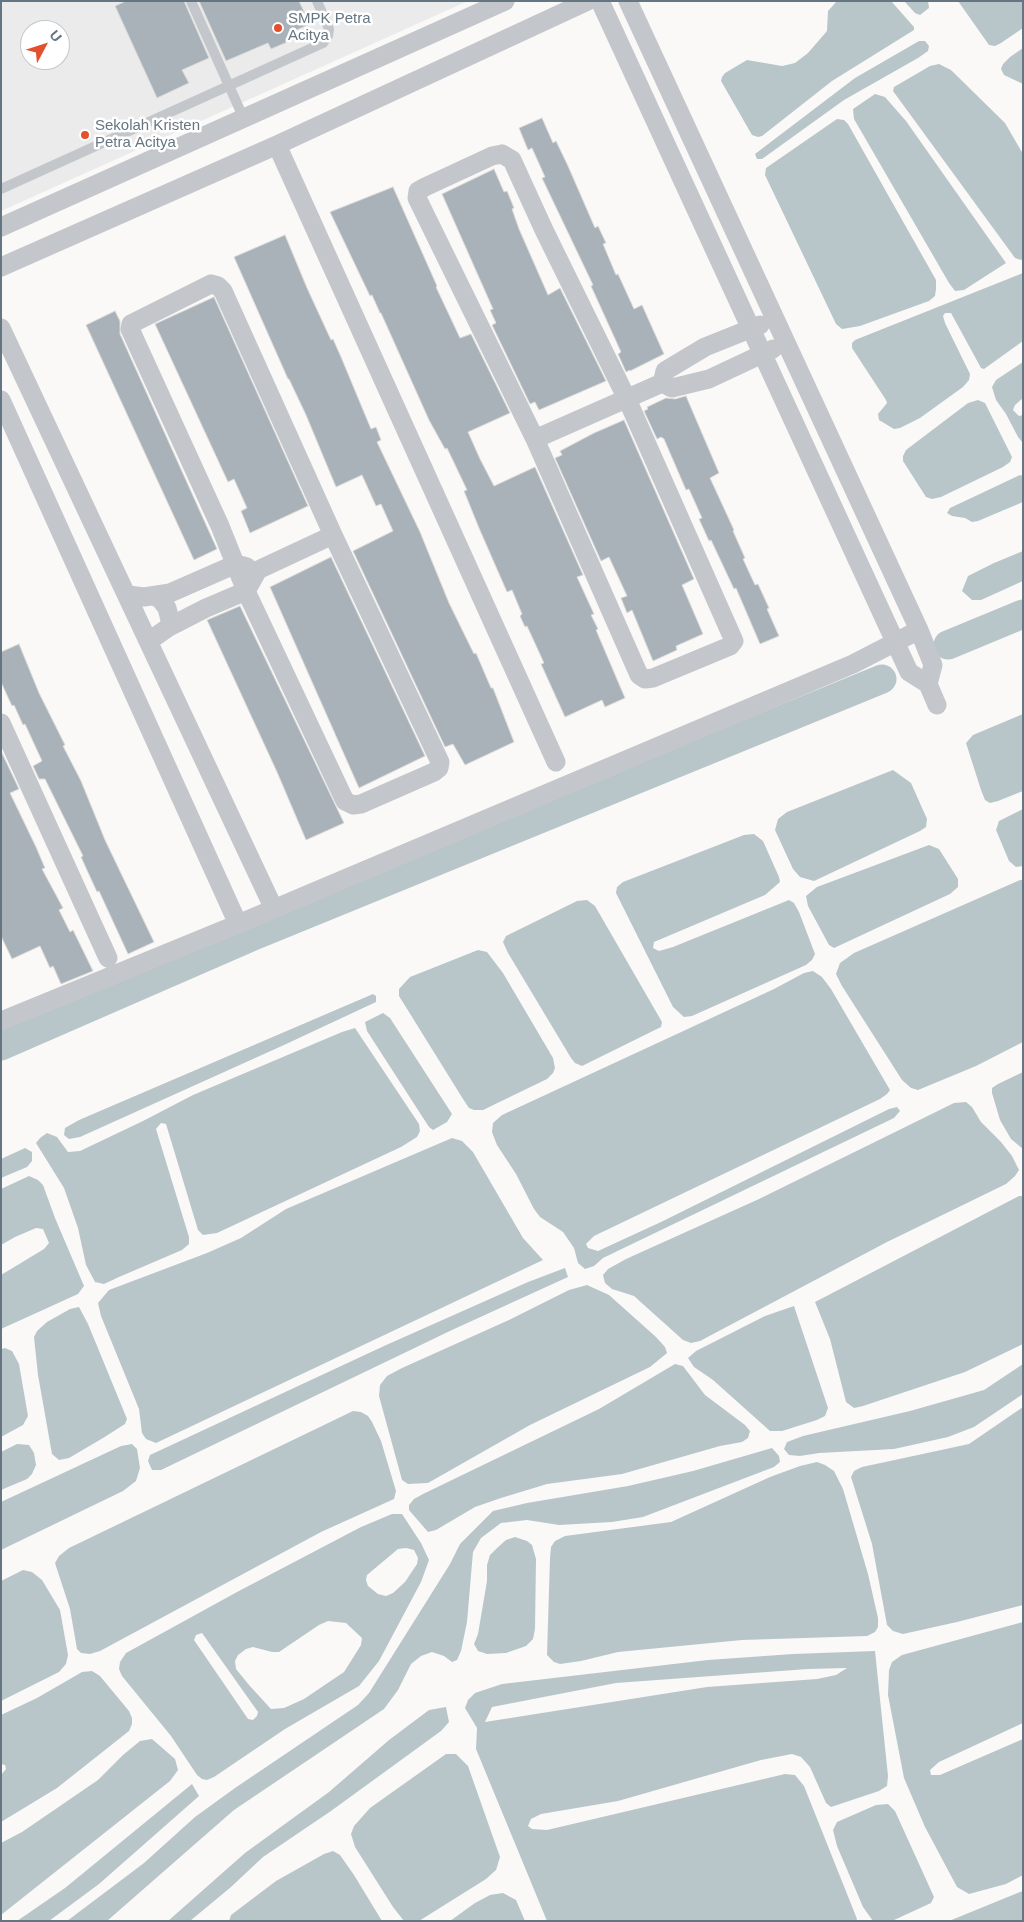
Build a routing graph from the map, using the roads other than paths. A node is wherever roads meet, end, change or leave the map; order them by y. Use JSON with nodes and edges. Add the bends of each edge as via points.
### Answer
{"nodes":[{"id":1,"x":191,"y":1,"type":"edge"},
{"id":2,"x":316,"y":1,"type":"edge"},
{"id":3,"x":505,"y":1,"type":"edge"},
{"id":4,"x":588,"y":1,"type":"edge"},
{"id":5,"x":600,"y":1,"type":"edge"},
{"id":6,"x":628,"y":1,"type":"edge"},
{"id":7,"x":229,"y":86,"type":"junction"},
{"id":8,"x":244,"y":119,"type":"junction"},
{"id":9,"x":277,"y":145,"type":"junction"},
{"id":10,"x":1,"y":189,"type":"edge"},
{"id":11,"x":1,"y":227,"type":"edge"},
{"id":12,"x":1,"y":267,"type":"edge"},
{"id":13,"x":774,"y":319,"type":"junction"},
{"id":14,"x":1,"y":328,"type":"edge"},
{"id":15,"x":750,"y":330,"type":"junction"},
{"id":16,"x":785,"y":344,"type":"junction"},
{"id":17,"x":697,"y":353,"type":"junction"},
{"id":18,"x":762,"y":354,"type":"junction"},
{"id":19,"x":709,"y":379,"type":"junction"},
{"id":20,"x":662,"y":383,"type":"junction"},
{"id":21,"x":627,"y":399,"type":"junction"},
{"id":22,"x":1,"y":400,"type":"edge"},
{"id":23,"x":535,"y":439,"type":"junction"},
{"id":24,"x":333,"y":535,"type":"junction"},
{"id":25,"x":236,"y":564,"type":"junction"},
{"id":26,"x":258,"y":570,"type":"junction"},
{"id":27,"x":246,"y":591,"type":"junction"},
{"id":28,"x":128,"y":596,"type":"junction"},
{"id":29,"x":154,"y":596,"type":"junction"},
{"id":30,"x":169,"y":627,"type":"junction"},
{"id":31,"x":919,"y":630,"type":"junction"},
{"id":32,"x":149,"y":641,"type":"junction"},
{"id":33,"x":896,"y":643,"type":"junction"},
{"id":34,"x":928,"y":684,"type":"junction"},
{"id":35,"x":937,"y":705,"type":"dead end"},
{"id":36,"x":1,"y":723,"type":"edge"},
{"id":37,"x":556,"y":762,"type":"dead end"},
{"id":38,"x":273,"y":907,"type":"junction"},
{"id":39,"x":238,"y":924,"type":"junction"},
{"id":40,"x":108,"y":958,"type":"dead end"},
{"id":41,"x":1,"y":1021,"type":"edge"}],
"edges":[{"from":1,"to":7,"type":"lane"},
{"from":2,"to":7,"type":"lane","via":[[329,29],[323,43]]},
{"from":3,"to":8,"type":"street"},
{"from":4,"to":9,"type":"street"},
{"from":5,"to":15,"type":"street"},
{"from":6,"to":13,"type":"street"},
{"from":7,"to":8,"type":"lane"},
{"from":7,"to":10,"type":"lane"},
{"from":8,"to":11,"type":"street"},
{"from":9,"to":12,"type":"street"},
{"from":9,"to":37,"type":"street"},
{"from":13,"to":15,"type":"street"},
{"from":13,"to":16,"type":"street"},
{"from":14,"to":28,"type":"street"},
{"from":15,"to":17,"type":"street"},
{"from":15,"to":18,"type":"street"},
{"from":16,"to":18,"type":"street"},
{"from":16,"to":31,"type":"street"},
{"from":17,"to":19,"type":"street"},
{"from":17,"to":20,"type":"street","via":[[665,372]]},
{"from":18,"to":19,"type":"street"},
{"from":18,"to":33,"type":"street"},
{"from":19,"to":20,"type":"street","via":[[672,388]]},
{"from":20,"to":21,"type":"street"},
{"from":21,"to":23,"type":"street"},
{"from":21,"to":23,"type":"street","via":[[734,641],[730,646],[653,678],[645,679],[639,675]]},
{"from":21,"to":23,"type":"street","via":[[512,160],[502,154],[492,156],[425,187],[418,191],[417,198]]},
{"from":22,"to":39,"type":"street"},
{"from":24,"to":25,"type":"street","via":[[223,291],[211,284],[129,327]]},
{"from":24,"to":26,"type":"street"},
{"from":24,"to":27,"type":"street","via":[[440,762],[434,772],[361,804],[345,801]]},
{"from":25,"to":26,"type":"street"},
{"from":25,"to":27,"type":"street"},
{"from":25,"to":29,"type":"street","via":[[170,593]]},
{"from":26,"to":27,"type":"street"},
{"from":27,"to":30,"type":"street"},
{"from":28,"to":29,"type":"street"},
{"from":28,"to":32,"type":"street"},
{"from":29,"to":30,"type":"street","via":[[167,608]]},
{"from":30,"to":32,"type":"street"},
{"from":31,"to":33,"type":"street"},
{"from":31,"to":34,"type":"street","via":[[933,666]]},
{"from":32,"to":38,"type":"street"},
{"from":33,"to":34,"type":"street","via":[[909,672]]},
{"from":33,"to":38,"type":"street"},
{"from":34,"to":35,"type":"street"},
{"from":36,"to":40,"type":"street"},
{"from":38,"to":39,"type":"street"},
{"from":39,"to":41,"type":"street"}]}
